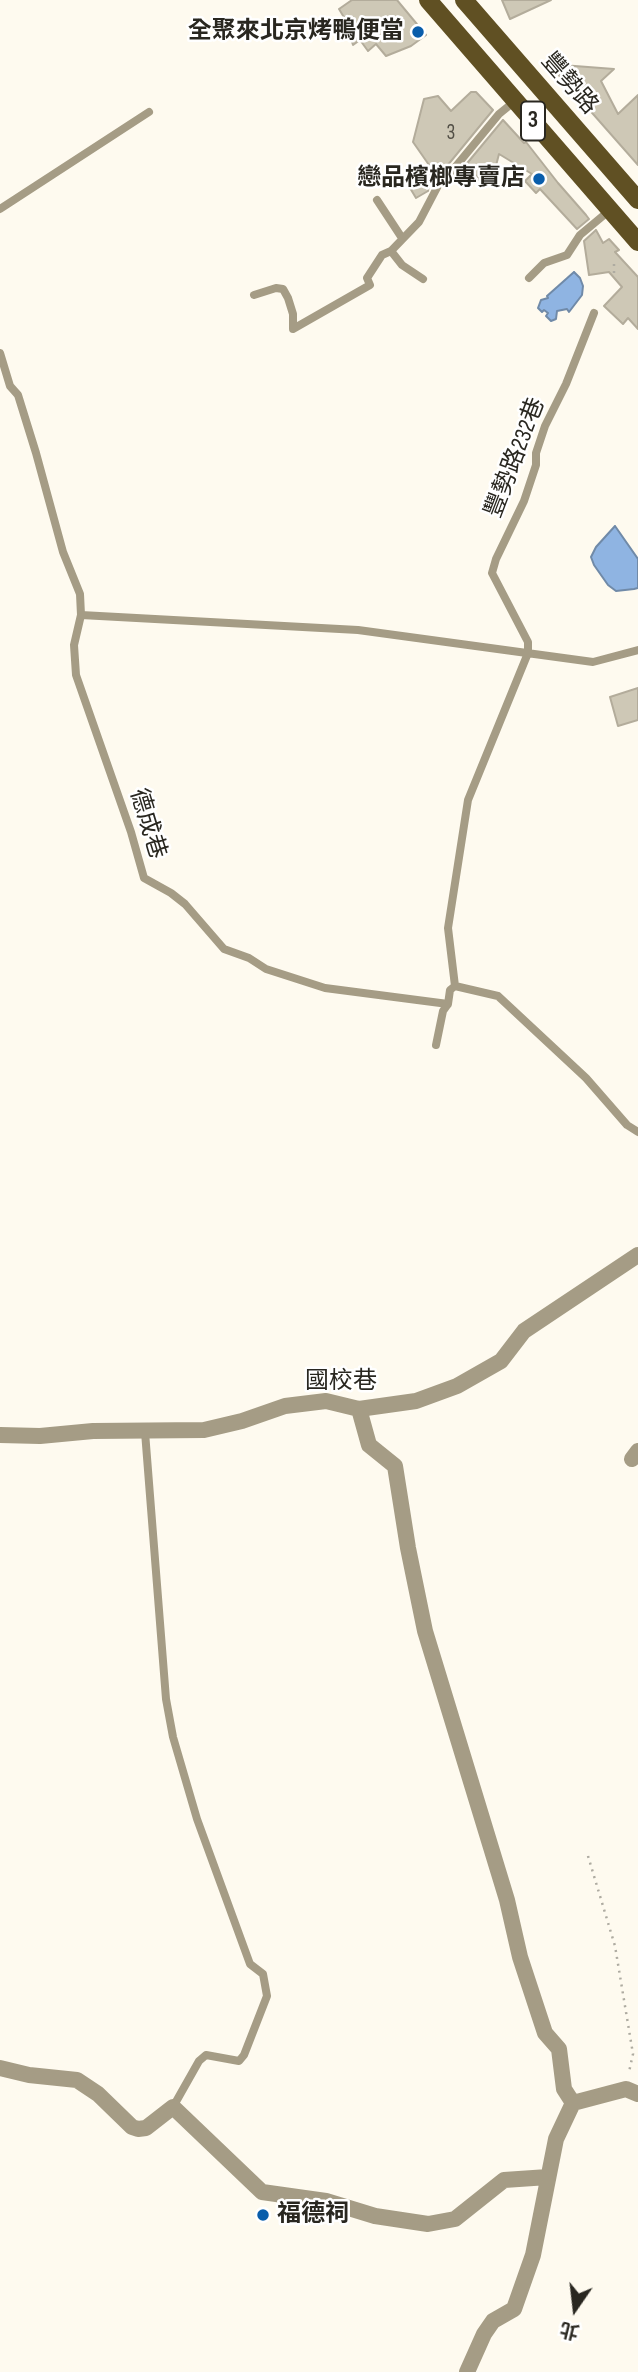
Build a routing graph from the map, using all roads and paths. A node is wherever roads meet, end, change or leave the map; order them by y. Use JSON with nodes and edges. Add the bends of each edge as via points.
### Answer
{"nodes":[{"id":1,"x":428,"y":0,"type":"edge"},
{"id":2,"x":464,"y":0,"type":"edge"},
{"id":3,"x":515,"y":101,"type":"junction"},
{"id":4,"x":149,"y":112,"type":"dead end"},
{"id":5,"x":377,"y":200,"type":"dead end"},
{"id":6,"x":638,"y":200,"type":"edge"},
{"id":7,"x":0,"y":209,"type":"edge"},
{"id":8,"x":610,"y":210,"type":"junction"},
{"id":9,"x":402,"y":239,"type":"junction"},
{"id":10,"x":638,"y":242,"type":"edge"},
{"id":11,"x":391,"y":251,"type":"junction"},
{"id":12,"x":614,"y":263,"type":"dead end"},
{"id":13,"x":614,"y":273,"type":"dead end"},
{"id":14,"x":529,"y":278,"type":"dead end"},
{"id":15,"x":423,"y":279,"type":"dead end"},
{"id":16,"x":254,"y":295,"type":"dead end"},
{"id":17,"x":594,"y":313,"type":"dead end"},
{"id":18,"x":0,"y":353,"type":"edge"},
{"id":19,"x":81,"y":615,"type":"junction"},
{"id":20,"x":638,"y":650,"type":"edge"},
{"id":21,"x":528,"y":653,"type":"junction"},
{"id":22,"x":455,"y":986,"type":"junction"},
{"id":23,"x":448,"y":1004,"type":"junction"},
{"id":24,"x":436,"y":1045,"type":"dead end"},
{"id":25,"x":638,"y":1132,"type":"edge"},
{"id":26,"x":638,"y":1255,"type":"edge"},
{"id":27,"x":359,"y":1409,"type":"junction"},
{"id":28,"x":145,"y":1432,"type":"junction"},
{"id":29,"x":0,"y":1436,"type":"edge"},
{"id":30,"x":588,"y":1856,"type":"dead end"},
{"id":31,"x":0,"y":2068,"type":"edge"},
{"id":32,"x":632,"y":2091,"type":"edge"},
{"id":33,"x":573,"y":2103,"type":"junction"},
{"id":34,"x":173,"y":2107,"type":"junction"},
{"id":35,"x":548,"y":2177,"type":"junction"},
{"id":36,"x":467,"y":2372,"type":"edge"}],
"edges":[{"from":1,"to":3,"type":"main road","number":"3"},
{"from":2,"to":6,"type":"main road","name":"豐勢路","number":"3"},
{"from":3,"to":8,"type":"main road","number":"3"},
{"from":3,"to":9,"type":"lane","via":[[441,180],[419,222]]},
{"from":4,"to":7,"type":"lane"},
{"from":5,"to":9,"type":"lane"},
{"from":8,"to":10,"type":"main road","number":"3"},
{"from":8,"to":14,"type":"lane","via":[[580,235],[567,255],[544,263]]},
{"from":9,"to":11,"type":"lane"},
{"from":11,"to":15,"type":"lane"},
{"from":11,"to":16,"type":"lane","via":[[370,271],[370,285],[293,329],[293,314],[283,289]]},
{"from":12,"to":13,"type":"path"},
{"from":17,"to":21,"type":"lane","name":"豐勢路232巷","via":[[545,426],[524,501],[492,573],[528,642]]},
{"from":18,"to":19,"type":"lane","name":"德成巷","via":[[10,386],[18,395],[63,552],[80,594]]},
{"from":19,"to":21,"type":"lane","via":[[358,630]]},
{"from":19,"to":23,"type":"lane","name":"德成巷","via":[[74,645],[76,675],[144,878],[185,904],[224,949],[266,969],[325,988]]},
{"from":20,"to":21,"type":"lane","via":[[593,662]]},
{"from":21,"to":22,"type":"lane","via":[[468,800],[448,928]]},
{"from":22,"to":23,"type":"lane"},
{"from":22,"to":25,"type":"lane","via":[[498,996]]},
{"from":23,"to":24,"type":"lane"},
{"from":26,"to":27,"type":"street","name":"國校巷","via":[[524,1331],[501,1361],[457,1386],[416,1401]]},
{"from":27,"to":28,"type":"street","name":"國校巷","via":[[326,1401],[285,1406],[204,1430]]},
{"from":27,"to":33,"type":"street","via":[[369,1445],[395,1466],[425,1631],[520,1957],[545,2033],[559,2049],[564,2089]]},
{"from":28,"to":29,"type":"street","name":"國校巷"},
{"from":28,"to":34,"type":"lane","via":[[173,1737],[197,1819],[250,1964],[263,1973],[267,1996],[239,2061],[206,2055]]},
{"from":30,"to":32,"type":"path","via":[[615,1946],[633,2054]]},
{"from":31,"to":34,"type":"street","via":[[77,2080],[138,2129]]},
{"from":32,"to":33,"type":"street"},
{"from":33,"to":35,"type":"street","via":[[556,2139]]},
{"from":34,"to":35,"type":"street","via":[[262,2192],[326,2201],[375,2216],[428,2224],[455,2219],[504,2180]]},
{"from":35,"to":36,"type":"street","via":[[533,2255],[513,2309],[493,2321]]}]}
